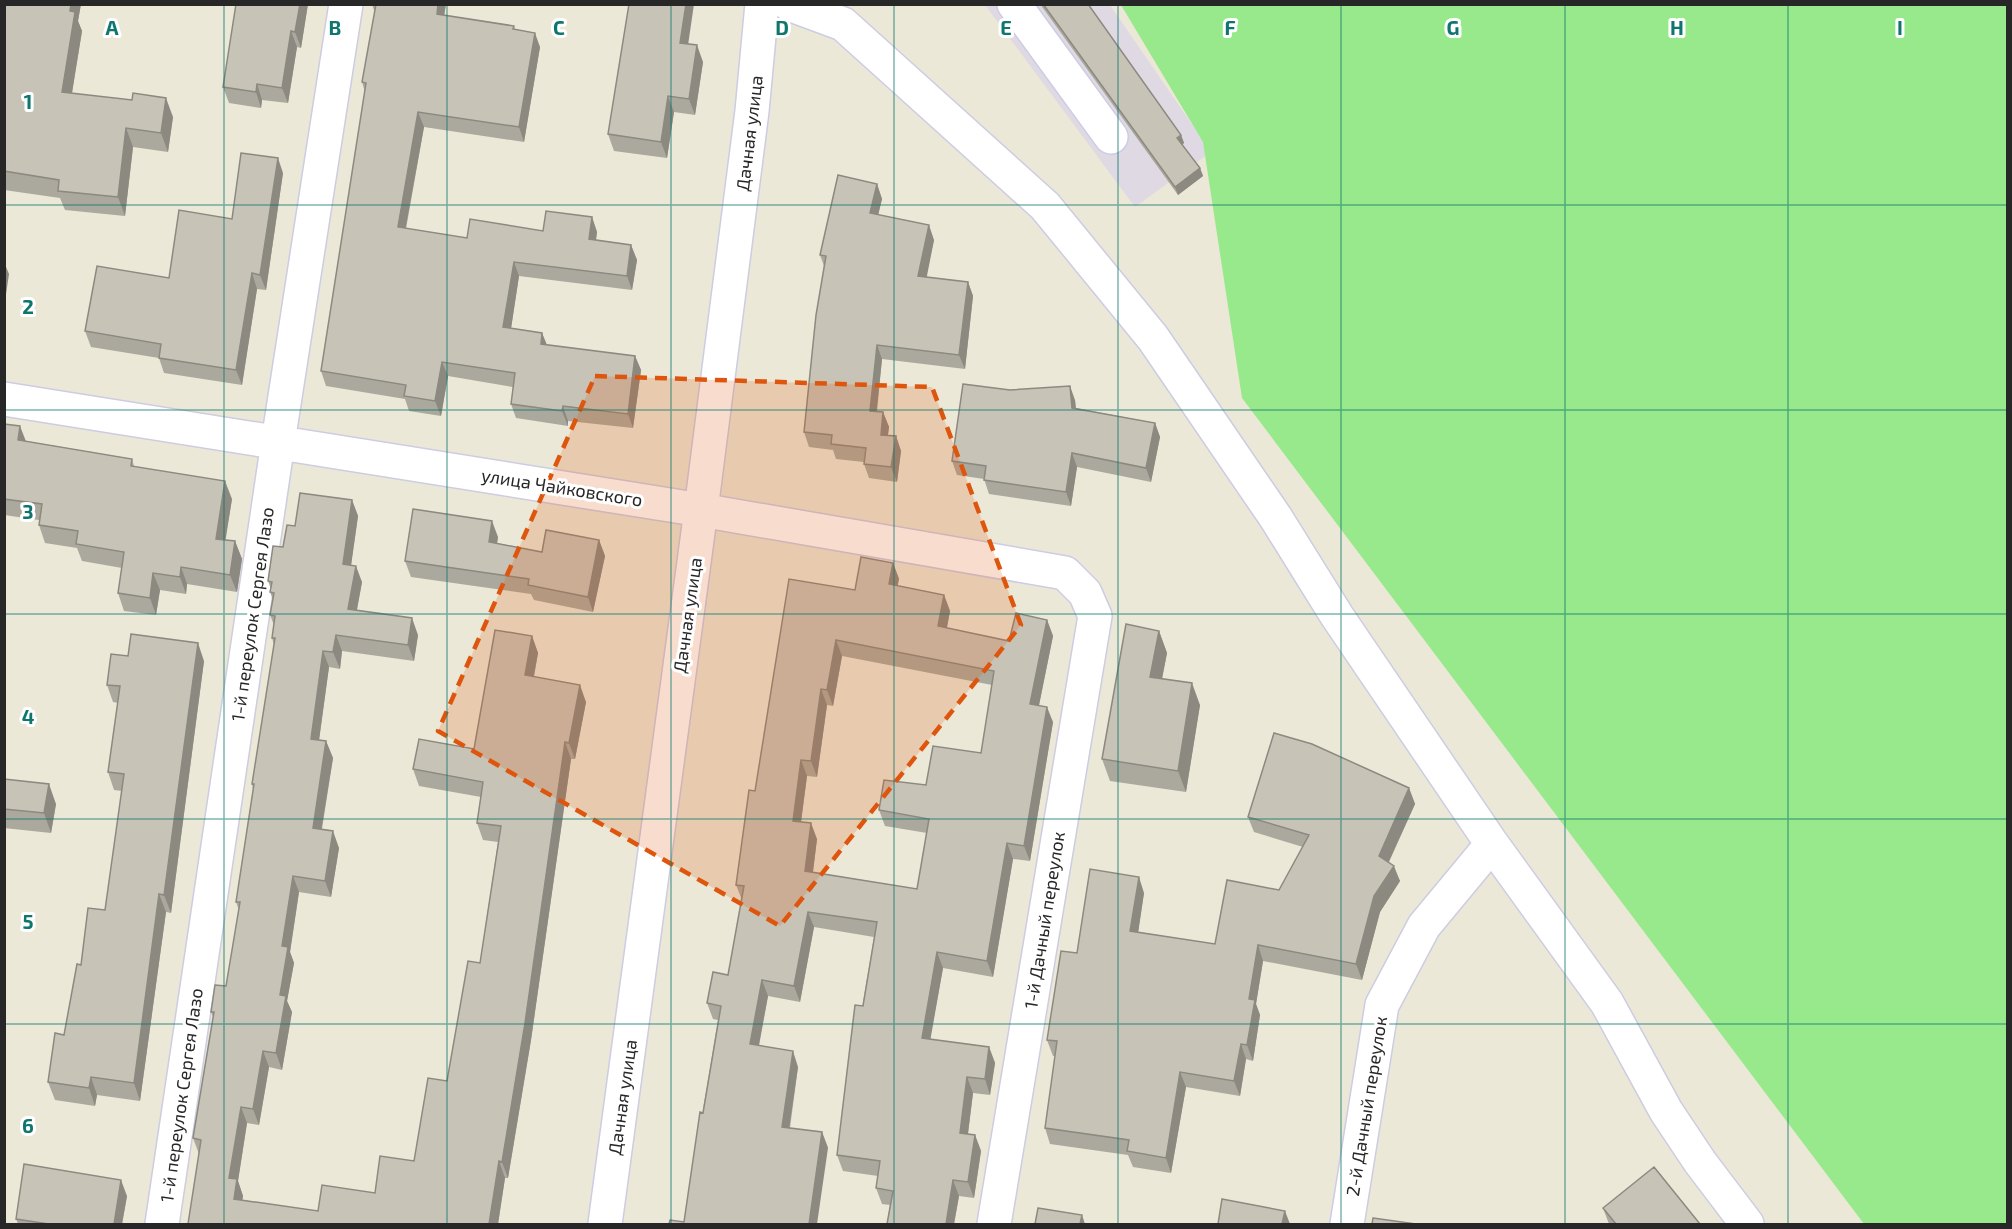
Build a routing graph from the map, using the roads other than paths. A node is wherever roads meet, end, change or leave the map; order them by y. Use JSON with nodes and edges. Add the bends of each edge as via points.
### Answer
{"nodes":[{"id":1,"x":346,"y":4,"type":"edge"},
{"id":2,"x":762,"y":4,"type":"edge"},
{"id":3,"x":789,"y":4,"type":"edge"},
{"id":4,"x":1014,"y":4,"type":"edge"},
{"id":5,"x":1111,"y":137,"type":"dead end"},
{"id":6,"x":4,"y":399,"type":"edge"},
{"id":7,"x":278,"y":442,"type":"junction"},
{"id":8,"x":701,"y":510,"type":"junction"},
{"id":9,"x":1095,"y":616,"type":"joint"},
{"id":10,"x":1492,"y":844,"type":"junction"},
{"id":11,"x":162,"y":1224,"type":"edge"},
{"id":12,"x":605,"y":1224,"type":"edge"},
{"id":13,"x":993,"y":1224,"type":"edge"},
{"id":14,"x":1347,"y":1224,"type":"edge"},
{"id":15,"x":1747,"y":1224,"type":"edge"}],
"edges":[{"from":1,"to":7,"type":"street","name":"1-й переулок Сергея Лазо"},
{"from":2,"to":8,"type":"street","name":"Дачная улица"},
{"from":3,"to":10,"type":"street","via":[[843,24],[1045,206],[1190,389],[1337,616]]},
{"from":4,"to":5,"type":"street"},
{"from":6,"to":7,"type":"street","name":"улица Чайковского"},
{"from":7,"to":8,"type":"street","name":"улица Чайковского"},
{"from":7,"to":11,"type":"street","name":"1-й переулок Сергея Лазо"},
{"from":8,"to":9,"type":"street","name":"улица Чайковского","via":[[1065,573],[1085,593]]},
{"from":8,"to":12,"type":"street","name":"Дачная улица"},
{"from":9,"to":13,"type":"street","name":"1-й Дачный переулок"},
{"from":10,"to":14,"type":"street","name":"2-й Дачный переулок","via":[[1424,926],[1382,1005]]},
{"from":10,"to":15,"type":"street","via":[[1606,1003],[1666,1111]]}]}
